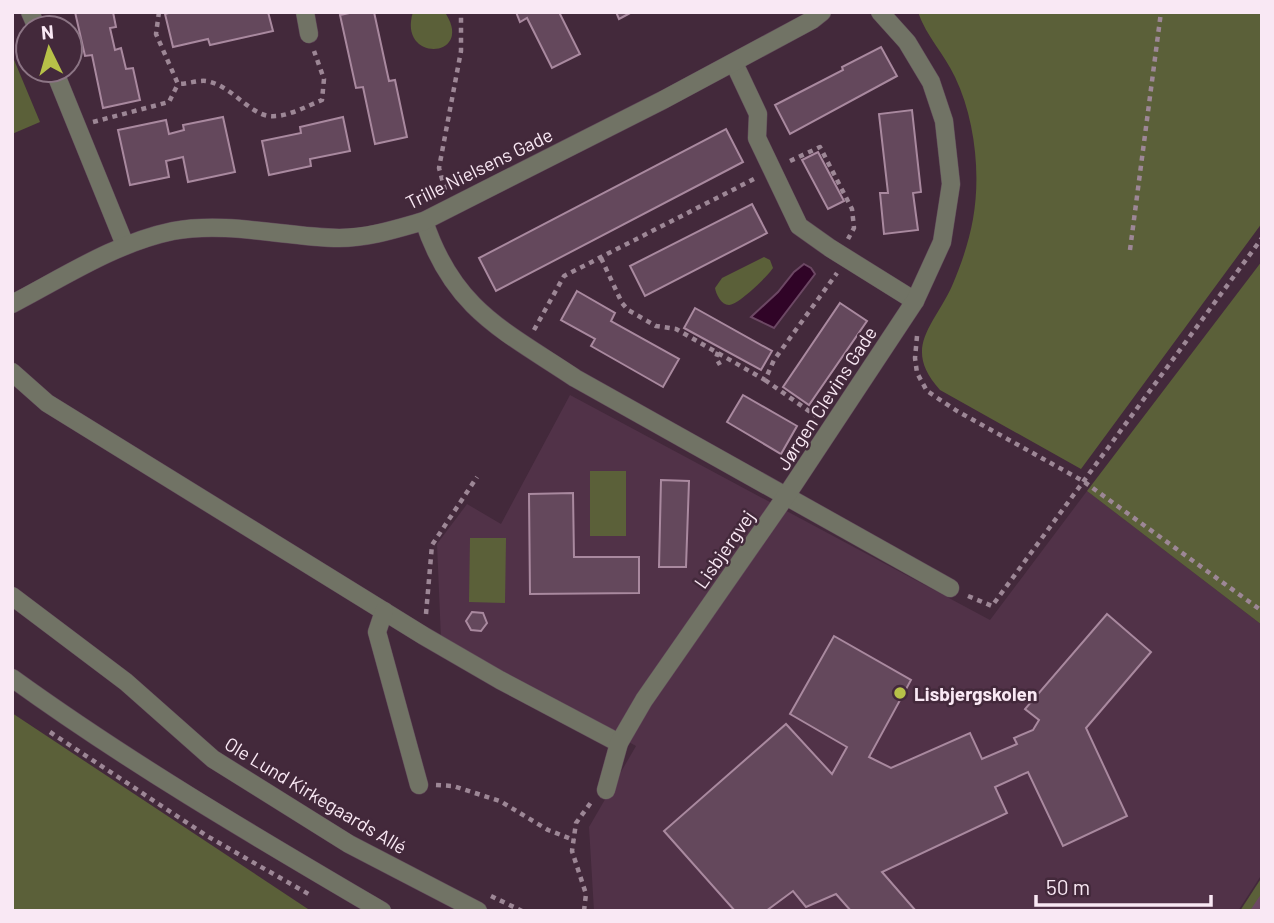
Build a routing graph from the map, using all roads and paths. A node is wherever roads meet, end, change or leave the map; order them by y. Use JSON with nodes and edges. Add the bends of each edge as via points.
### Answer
{"nodes":[{"id":1,"x":159,"y":12,"type":"edge"},
{"id":2,"x":305,"y":12,"type":"edge"},
{"id":3,"x":461,"y":12,"type":"edge"},
{"id":4,"x":822,"y":12,"type":"edge"},
{"id":5,"x":880,"y":12,"type":"edge"},
{"id":6,"x":1161,"y":12,"type":"edge"},
{"id":7,"x":309,"y":34,"type":"joint"},
{"id":8,"x":734,"y":63,"type":"junction"},
{"id":9,"x":60,"y":84,"type":"edge"},
{"id":10,"x":178,"y":84,"type":"junction"},
{"id":11,"x":97,"y":135,"type":"dead end"},
{"id":12,"x":772,"y":170,"type":"junction"},
{"id":13,"x":451,"y":209,"type":"junction"},
{"id":14,"x":424,"y":221,"type":"junction"},
{"id":15,"x":1262,"y":238,"type":"edge"},
{"id":16,"x":125,"y":245,"type":"junction"},
{"id":17,"x":1129,"y":250,"type":"dead end"},
{"id":18,"x":845,"y":257,"type":"junction"},
{"id":19,"x":601,"y":258,"type":"junction"},
{"id":20,"x":915,"y":301,"type":"junction"},
{"id":21,"x":12,"y":304,"type":"edge"},
{"id":22,"x":918,"y":333,"type":"dead end"},
{"id":23,"x":524,"y":345,"type":"junction"},
{"id":24,"x":718,"y":352,"type":"junction"},
{"id":25,"x":720,"y":365,"type":"dead end"},
{"id":26,"x":12,"y":372,"type":"edge"},
{"id":27,"x":765,"y":380,"type":"junction"},
{"id":28,"x":831,"y":426,"type":"junction"},
{"id":29,"x":477,"y":477,"type":"dead end"},
{"id":30,"x":1083,"y":481,"type":"junction"},
{"id":31,"x":786,"y":496,"type":"junction"},
{"id":32,"x":950,"y":588,"type":"joint"},
{"id":33,"x":12,"y":596,"type":"edge"},
{"id":34,"x":384,"y":611,"type":"junction"},
{"id":35,"x":1262,"y":611,"type":"edge"},
{"id":36,"x":424,"y":636,"type":"junction"},
{"id":37,"x":12,"y":678,"type":"edge"},
{"id":38,"x":619,"y":743,"type":"junction"},
{"id":39,"x":419,"y":785,"type":"joint"},
{"id":40,"x":606,"y":790,"type":"joint"},
{"id":41,"x":574,"y":839,"type":"junction"},
{"id":42,"x":485,"y":894,"type":"dead end"},
{"id":43,"x":383,"y":911,"type":"edge"},
{"id":44,"x":478,"y":911,"type":"edge"},
{"id":45,"x":522,"y":911,"type":"edge"},
{"id":46,"x":584,"y":911,"type":"edge"}],
"edges":[{"from":1,"to":10,"type":"path","via":[[156,34]]},
{"from":2,"to":7,"type":"street"},
{"from":3,"to":13,"type":"path","via":[[461,51],[439,168]]},
{"from":4,"to":8,"type":"street","name":"Trille Nielsens Gade"},
{"from":5,"to":20,"type":"street","name":"Jørgen Clevins Gade","via":[[907,42],[931,82],[944,121],[951,184],[942,242]]},
{"from":6,"to":17,"type":"path"},
{"from":7,"to":10,"type":"path","via":[[324,79],[322,100],[266,116],[218,85],[204,81]]},
{"from":8,"to":12,"type":"street","via":[[758,114],[757,138]]},
{"from":8,"to":13,"type":"street","name":"Trille Nielsens Gade"},
{"from":9,"to":16,"type":"street"},
{"from":10,"to":11,"type":"path","via":[[169,102],[92,122]]},
{"from":12,"to":18,"type":"street","via":[[799,226]]},
{"from":12,"to":18,"type":"path","via":[[820,147],[852,209],[854,228],[844,248]]},
{"from":12,"to":19,"type":"path"},
{"from":13,"to":14,"type":"street","name":"Trille Nielsens Gade"},
{"from":14,"to":16,"type":"street","name":"Trille Nielsens Gade","via":[[383,233],[341,238],[224,229],[175,231]]},
{"from":14,"to":23,"type":"street","name":"Jørgen Clevins Gade","via":[[436,256],[460,293],[486,319]]},
{"from":15,"to":30,"type":"path"},
{"from":16,"to":21,"type":"street","name":"Trille Nielsens Gade"},
{"from":18,"to":20,"type":"street"},
{"from":18,"to":27,"type":"path"},
{"from":19,"to":23,"type":"path","via":[[564,276]]},
{"from":19,"to":24,"type":"path","via":[[628,310]]},
{"from":20,"to":28,"type":"street","name":"Jørgen Clevins Gade"},
{"from":22,"to":30,"type":"path","via":[[915,358],[927,391]]},
{"from":23,"to":31,"type":"street","name":"Jørgen Clevins Gade"},
{"from":24,"to":25,"type":"path"},
{"from":24,"to":27,"type":"path"},
{"from":26,"to":34,"type":"street","via":[[47,403]]},
{"from":27,"to":28,"type":"path"},
{"from":28,"to":31,"type":"street","name":"Jørgen Clevins Gade"},
{"from":29,"to":36,"type":"path","via":[[432,545]]},
{"from":30,"to":32,"type":"path","via":[[992,606]]},
{"from":30,"to":35,"type":"path"},
{"from":31,"to":32,"type":"street"},
{"from":31,"to":38,"type":"street","name":"Lisbjergvej"},
{"from":33,"to":44,"type":"street","name":"Ole Lund Kirkegaards Allé","via":[[126,682],[213,759],[349,844]]},
{"from":34,"to":36,"type":"street"},
{"from":34,"to":39,"type":"street","via":[[377,632]]},
{"from":36,"to":38,"type":"street"},
{"from":37,"to":43,"type":"street","via":[[154,775]]},
{"from":38,"to":40,"type":"street","name":"Lisbjergvej"},
{"from":39,"to":41,"type":"path","via":[[453,786],[500,801],[548,830]]},
{"from":40,"to":41,"type":"path","via":[[576,823]]},
{"from":41,"to":46,"type":"path","via":[[572,851],[586,894]]},
{"from":42,"to":45,"type":"path"}]}
